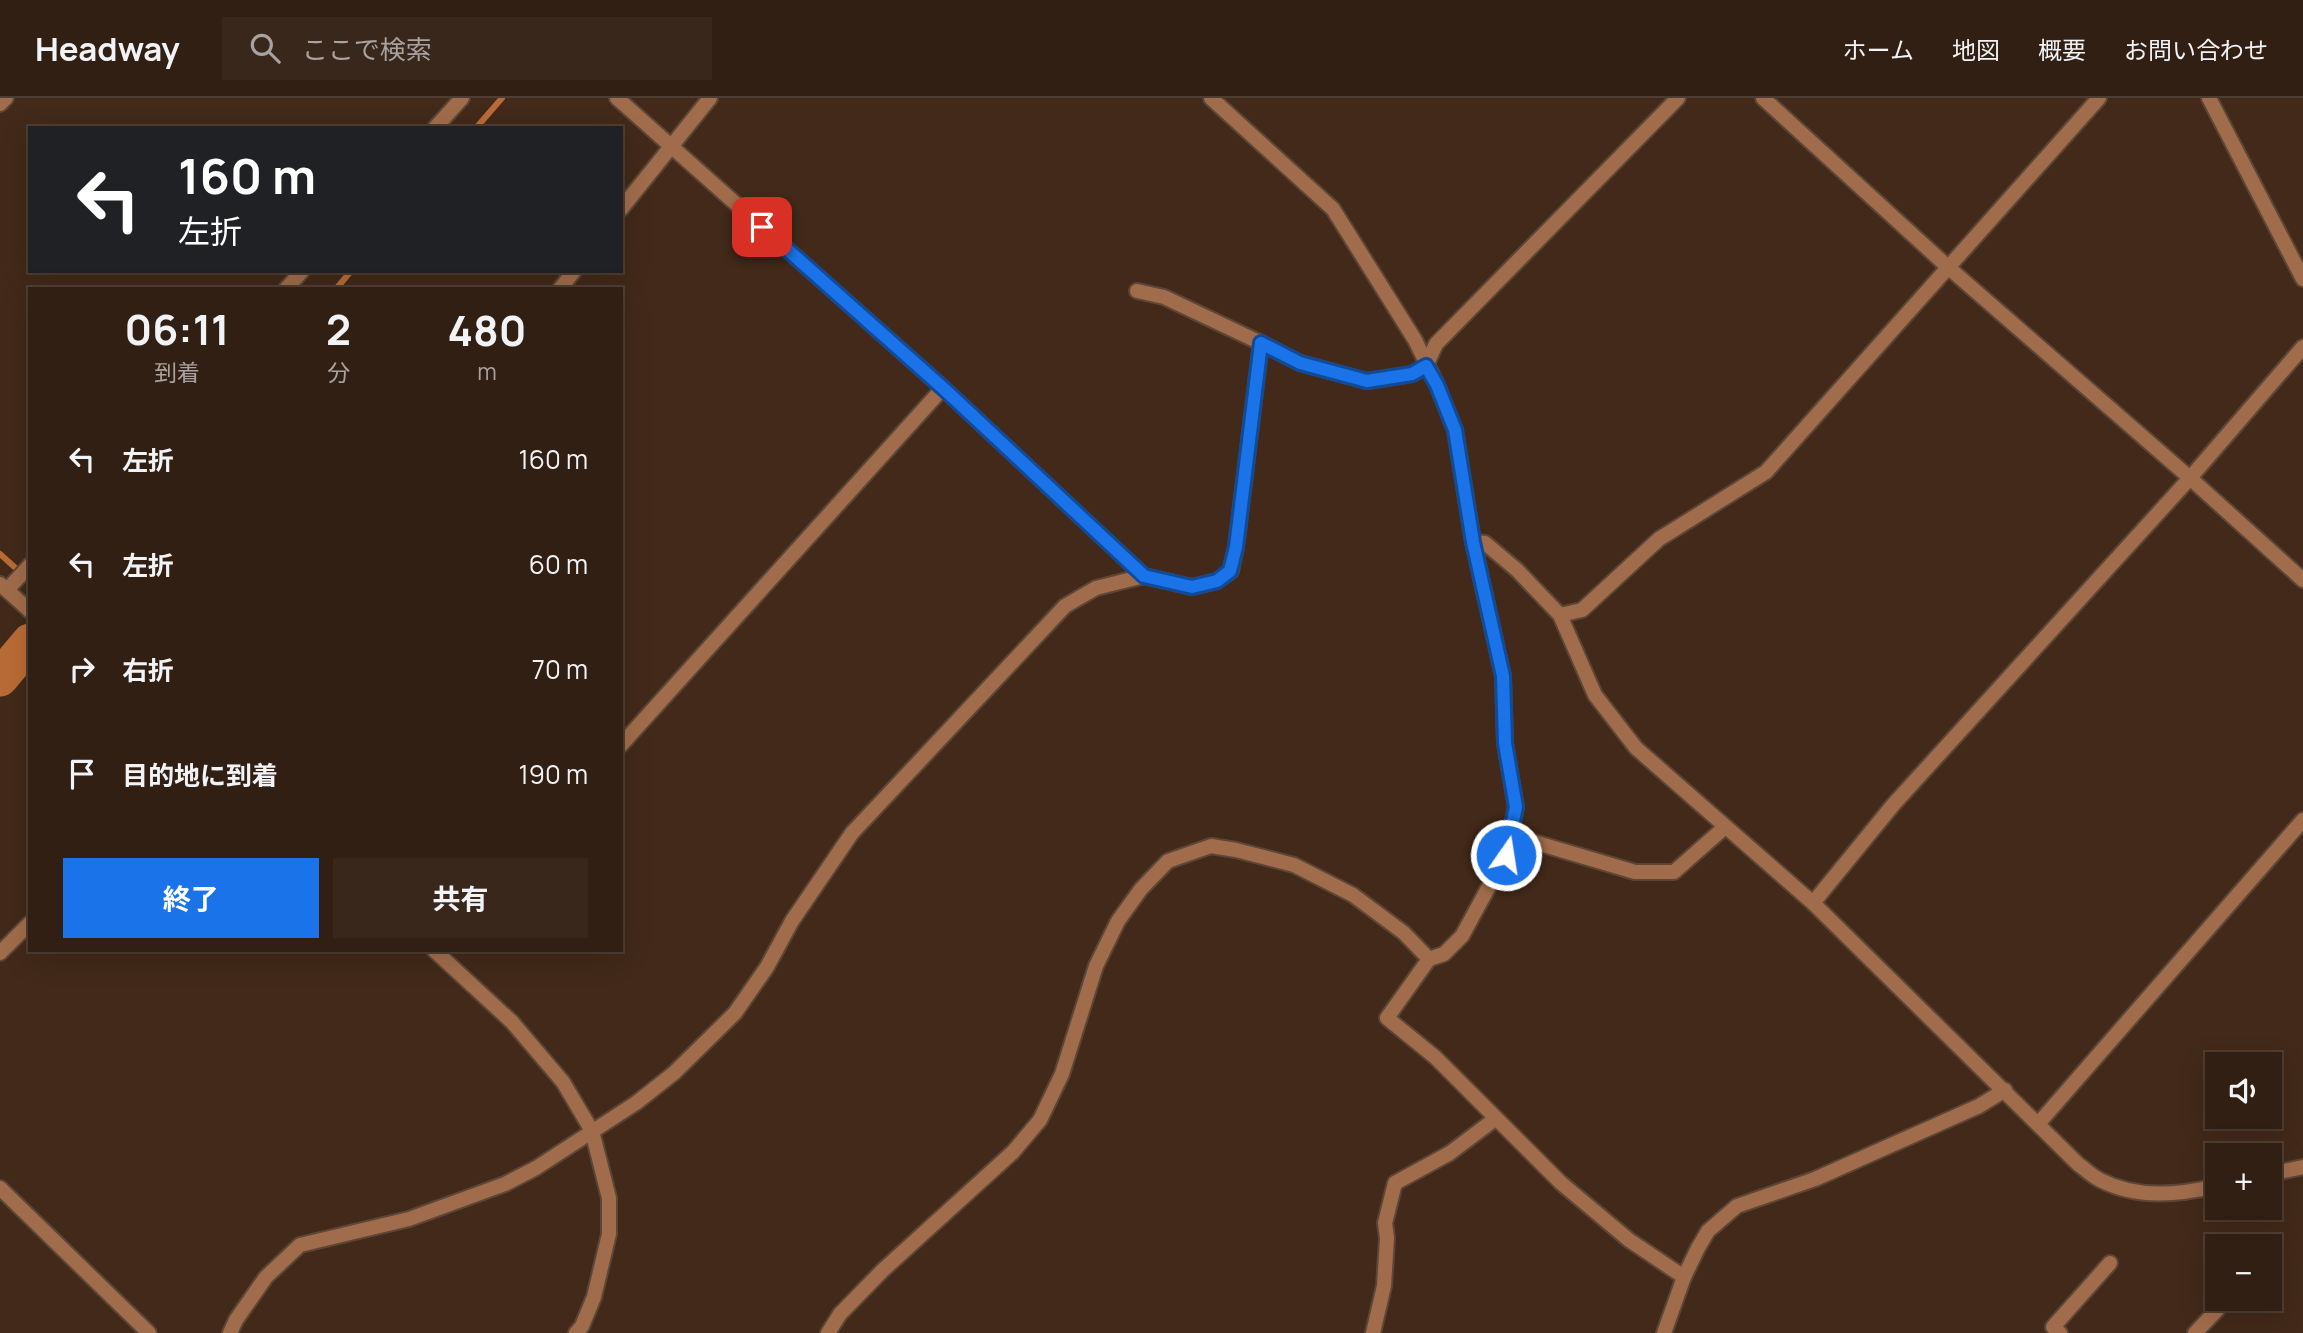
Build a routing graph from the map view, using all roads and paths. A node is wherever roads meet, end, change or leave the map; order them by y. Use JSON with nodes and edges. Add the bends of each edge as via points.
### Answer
{"nodes":[{"id":1,"x":6,"y":98,"type":"edge"},
{"id":2,"x":462,"y":98,"type":"edge"},
{"id":3,"x":617,"y":98,"type":"edge"},
{"id":4,"x":710,"y":98,"type":"edge"},
{"id":5,"x":1211,"y":98,"type":"edge"},
{"id":6,"x":1678,"y":98,"type":"edge"},
{"id":7,"x":1763,"y":98,"type":"edge"},
{"id":8,"x":2099,"y":98,"type":"edge"},
{"id":9,"x":2209,"y":98,"type":"edge"},
{"id":10,"x":0,"y":104,"type":"edge"},
{"id":11,"x":437,"y":126,"type":"edge"},
{"id":12,"x":671,"y":145,"type":"junction"},
{"id":13,"x":623,"y":206,"type":"edge"},
{"id":14,"x":1949,"y":268,"type":"junction"},
{"id":15,"x":300,"y":273,"type":"edge"},
{"id":16,"x":572,"y":273,"type":"edge"},
{"id":17,"x":2303,"y":279,"type":"edge"},
{"id":18,"x":288,"y":287,"type":"edge"},
{"id":19,"x":562,"y":287,"type":"edge"},
{"id":20,"x":1137,"y":291,"type":"dead end"},
{"id":21,"x":1261,"y":343,"type":"junction"},
{"id":22,"x":2303,"y":347,"type":"edge"},
{"id":23,"x":1426,"y":366,"type":"junction"},
{"id":24,"x":943,"y":388,"type":"junction"},
{"id":25,"x":2190,"y":478,"type":"junction"},
{"id":26,"x":1473,"y":542,"type":"junction"},
{"id":27,"x":28,"y":567,"type":"edge"},
{"id":28,"x":1144,"y":576,"type":"junction"},
{"id":29,"x":2303,"y":580,"type":"edge"},
{"id":30,"x":8,"y":592,"type":"edge"},
{"id":31,"x":28,"y":609,"type":"edge"},
{"id":32,"x":1560,"y":615,"type":"junction"},
{"id":33,"x":623,"y":743,"type":"edge"},
{"id":34,"x":2303,"y":820,"type":"edge"},
{"id":35,"x":1726,"y":827,"type":"junction"},
{"id":36,"x":1510,"y":835,"type":"junction"},
{"id":37,"x":1813,"y":903,"type":"junction"},
{"id":38,"x":28,"y":925,"type":"edge"},
{"id":39,"x":436,"y":952,"type":"edge"},
{"id":40,"x":0,"y":953,"type":"edge"},
{"id":41,"x":1429,"y":959,"type":"junction"},
{"id":42,"x":2005,"y":1090,"type":"junction"},
{"id":43,"x":1495,"y":1119,"type":"junction"},
{"id":44,"x":2038,"y":1124,"type":"junction"},
{"id":45,"x":592,"y":1131,"type":"junction"},
{"id":46,"x":2303,"y":1167,"type":"edge"},
{"id":47,"x":2282,"y":1171,"type":"edge"},
{"id":48,"x":0,"y":1188,"type":"edge"},
{"id":49,"x":2205,"y":1188,"type":"edge"},
{"id":50,"x":2110,"y":1263,"type":"dead end"},
{"id":51,"x":1684,"y":1277,"type":"junction"},
{"id":52,"x":2216,"y":1311,"type":"edge"},
{"id":53,"x":1666,"y":1332,"type":"edge"},
{"id":54,"x":149,"y":1333,"type":"edge"},
{"id":55,"x":230,"y":1333,"type":"edge"},
{"id":56,"x":576,"y":1333,"type":"edge"},
{"id":57,"x":828,"y":1333,"type":"edge"},
{"id":58,"x":1373,"y":1333,"type":"edge"},
{"id":59,"x":2060,"y":1333,"type":"edge"},
{"id":60,"x":2195,"y":1333,"type":"edge"}],
"edges":[{"from":1,"to":10,"type":"street"},
{"from":2,"to":11,"type":"street"},
{"from":3,"to":12,"type":"street"},
{"from":4,"to":12,"type":"street"},
{"from":5,"to":23,"type":"street","via":[[1333,209]]},
{"from":6,"to":23,"type":"street","via":[[1436,344]]},
{"from":7,"to":14,"type":"street"},
{"from":8,"to":14,"type":"street"},
{"from":9,"to":17,"type":"street"},
{"from":12,"to":13,"type":"street"},
{"from":12,"to":24,"type":"street"},
{"from":14,"to":25,"type":"street"},
{"from":14,"to":32,"type":"street","via":[[1766,472],[1659,539],[1583,610]]},
{"from":15,"to":18,"type":"street"},
{"from":16,"to":19,"type":"street"},
{"from":20,"to":21,"type":"street","via":[[1164,297]]},
{"from":21,"to":23,"type":"street","via":[[1300,363],[1367,381],[1412,374]]},
{"from":21,"to":28,"type":"street","via":[[1230,571],[1217,581],[1192,587]]},
{"from":22,"to":25,"type":"street"},
{"from":23,"to":26,"type":"street","via":[[1455,430]]},
{"from":24,"to":28,"type":"street"},
{"from":24,"to":33,"type":"street"},
{"from":25,"to":29,"type":"street"},
{"from":25,"to":37,"type":"street","via":[[1893,805]]},
{"from":26,"to":32,"type":"street","via":[[1485,543]]},
{"from":26,"to":36,"type":"street","via":[[1503,676],[1505,743],[1516,807]]},
{"from":27,"to":30,"type":"street"},
{"from":28,"to":45,"type":"street","via":[[1096,588],[1065,606],[852,833],[735,1013],[674,1073]]},
{"from":30,"to":31,"type":"street"},
{"from":32,"to":35,"type":"street","via":[[1595,695],[1636,748]]},
{"from":34,"to":44,"type":"street"},
{"from":35,"to":36,"type":"street","via":[[1674,872],[1635,872]]},
{"from":35,"to":37,"type":"street"},
{"from":36,"to":41,"type":"street","via":[[1506,855],[1462,936],[1444,954]]},
{"from":37,"to":42,"type":"street"},
{"from":38,"to":40,"type":"street"},
{"from":39,"to":45,"type":"street","via":[[512,1022],[563,1082]]},
{"from":41,"to":43,"type":"street","via":[[1387,1018],[1435,1057]]},
{"from":41,"to":57,"type":"street","via":[[1404,933],[1353,895],[1294,865],[1210,846],[1168,861],[1118,921],[1096,966],[1062,1074],[1040,1120],[1013,1152],[840,1314]]},
{"from":42,"to":44,"type":"street"},
{"from":42,"to":51,"type":"street","via":[[1815,1179],[1737,1206],[1708,1231]]},
{"from":43,"to":51,"type":"street","via":[[1609,1224]]},
{"from":43,"to":58,"type":"street","via":[[1450,1153],[1395,1183],[1385,1223],[1384,1286]]},
{"from":44,"to":49,"type":"street","via":[[2100,1180],[2143,1194]]},
{"from":45,"to":55,"type":"street","via":[[505,1184],[409,1219],[300,1245],[265,1277]]},
{"from":45,"to":56,"type":"street","via":[[609,1198],[609,1234],[594,1297]]},
{"from":46,"to":47,"type":"street"},
{"from":48,"to":54,"type":"street"},
{"from":50,"to":59,"type":"street","via":[[2053,1327]]},
{"from":51,"to":53,"type":"street"},
{"from":52,"to":60,"type":"street"}]}
